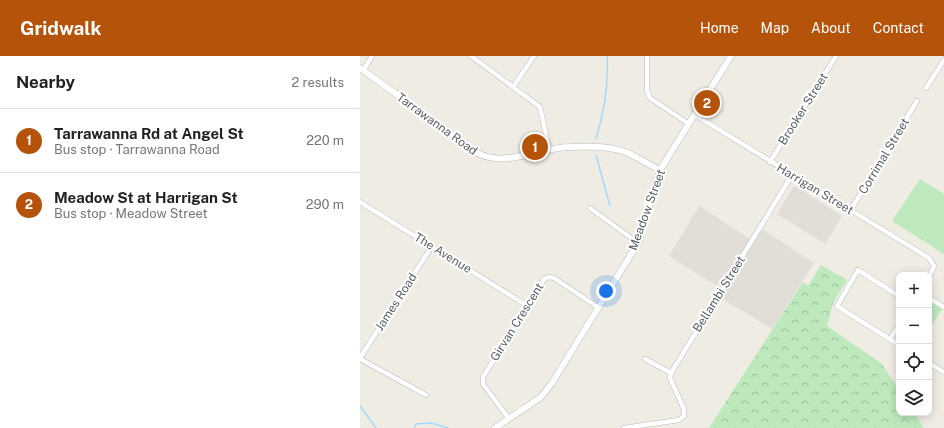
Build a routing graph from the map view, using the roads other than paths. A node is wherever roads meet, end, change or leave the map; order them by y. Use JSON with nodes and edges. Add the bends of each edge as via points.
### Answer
{"nodes":[{"id":1,"x":372,"y":56,"type":"edge"},
{"id":2,"x":471,"y":56,"type":"edge"},
{"id":3,"x":534,"y":56,"type":"edge"},
{"id":4,"x":647,"y":56,"type":"edge"},
{"id":5,"x":731,"y":56,"type":"edge"},
{"id":6,"x":836,"y":56,"type":"edge"},
{"id":7,"x":944,"y":60,"type":"edge"},
{"id":8,"x":362,"y":70,"type":"edge"},
{"id":9,"x":514,"y":87,"type":"junction"},
{"id":10,"x":926,"y":88,"type":"dead end"},
{"id":11,"x":917,"y":101,"type":"dead end"},
{"id":12,"x":695,"y":115,"type":"junction"},
{"id":13,"x":690,"y":124,"type":"junction"},
{"id":14,"x":549,"y":149,"type":"junction"},
{"id":15,"x":770,"y":162,"type":"junction"},
{"id":16,"x":660,"y":170,"type":"junction"},
{"id":17,"x":792,"y":176,"type":"junction"},
{"id":18,"x":360,"y":202,"type":"edge"},
{"id":19,"x":590,"y":208,"type":"dead end"},
{"id":20,"x":850,"y":211,"type":"junction"},
{"id":21,"x":638,"y":243,"type":"junction"},
{"id":22,"x":432,"y":246,"type":"junction"},
{"id":23,"x":931,"y":272,"type":"edge"},
{"id":24,"x":896,"y":294,"type":"edge"},
{"id":25,"x":932,"y":300,"type":"edge"},
{"id":26,"x":526,"y":305,"type":"junction"},
{"id":27,"x":944,"y":307,"type":"edge"},
{"id":28,"x":599,"y":308,"type":"junction"},
{"id":29,"x":896,"y":330,"type":"edge"},
{"id":30,"x":890,"y":339,"type":"junction"},
{"id":31,"x":898,"y":344,"type":"edge"},
{"id":32,"x":360,"y":358,"type":"edge"},
{"id":33,"x":645,"y":359,"type":"dead end"},
{"id":34,"x":932,"y":365,"type":"edge"},
{"id":35,"x":944,"y":372,"type":"edge"},
{"id":36,"x":671,"y":373,"type":"junction"},
{"id":37,"x":426,"y":395,"type":"dead end"},
{"id":38,"x":509,"y":419,"type":"junction"},
{"id":39,"x":495,"y":428,"type":"edge"},
{"id":40,"x":624,"y":428,"type":"edge"}],
"edges":[{"from":1,"to":8,"type":"street"},
{"from":2,"to":9,"type":"street"},
{"from":3,"to":9,"type":"street"},
{"from":4,"to":13,"type":"street","via":[[648,96]]},
{"from":5,"to":12,"type":"main road","name":"Meadow Street"},
{"from":6,"to":15,"type":"street","name":"Brooker Street"},
{"from":7,"to":10,"type":"street"},
{"from":8,"to":14,"type":"main road","name":"Tarrawanna Road","via":[[483,156],[502,159]]},
{"from":9,"to":14,"type":"street","via":[[540,107]]},
{"from":11,"to":20,"type":"street","name":"Corrimal Street"},
{"from":12,"to":13,"type":"main road","name":"Meadow Street"},
{"from":12,"to":15,"type":"street","name":"Harrigan Street"},
{"from":13,"to":16,"type":"main road","name":"Meadow Street"},
{"from":14,"to":16,"type":"main road","name":"Tarrawanna Road","via":[[570,146],[617,150]]},
{"from":15,"to":17,"type":"street","name":"Harrigan Street"},
{"from":16,"to":21,"type":"main road","name":"Meadow Street"},
{"from":17,"to":20,"type":"street","name":"Harrigan Street"},
{"from":17,"to":36,"type":"street","name":"Bellambi Street"},
{"from":18,"to":22,"type":"street","name":"The Avenue"},
{"from":19,"to":21,"type":"street"},
{"from":20,"to":23,"type":"street","name":"Harrigan Street","via":[[929,258],[934,266]]},
{"from":21,"to":28,"type":"main road","name":"Meadow Street"},
{"from":22,"to":26,"type":"street","name":"The Avenue"},
{"from":22,"to":32,"type":"street","name":"James Road"},
{"from":24,"to":30,"type":"street","via":[[858,270],[837,306]]},
{"from":25,"to":27,"type":"street"},
{"from":26,"to":28,"type":"street","name":"Girvan Crescent","via":[[544,279],[549,277]]},
{"from":26,"to":38,"type":"street","name":"Girvan Crescent","via":[[483,377],[483,384]]},
{"from":28,"to":38,"type":"main road","name":"Meadow Street","via":[[541,397]]},
{"from":29,"to":30,"type":"street"},
{"from":30,"to":31,"type":"street"},
{"from":32,"to":37,"type":"street","name":"James Road"},
{"from":33,"to":36,"type":"street"},
{"from":34,"to":35,"type":"street"},
{"from":36,"to":40,"type":"street","via":[[670,378],[684,409],[684,416],[679,420]]},
{"from":38,"to":39,"type":"main road","name":"Meadow Street"}]}
